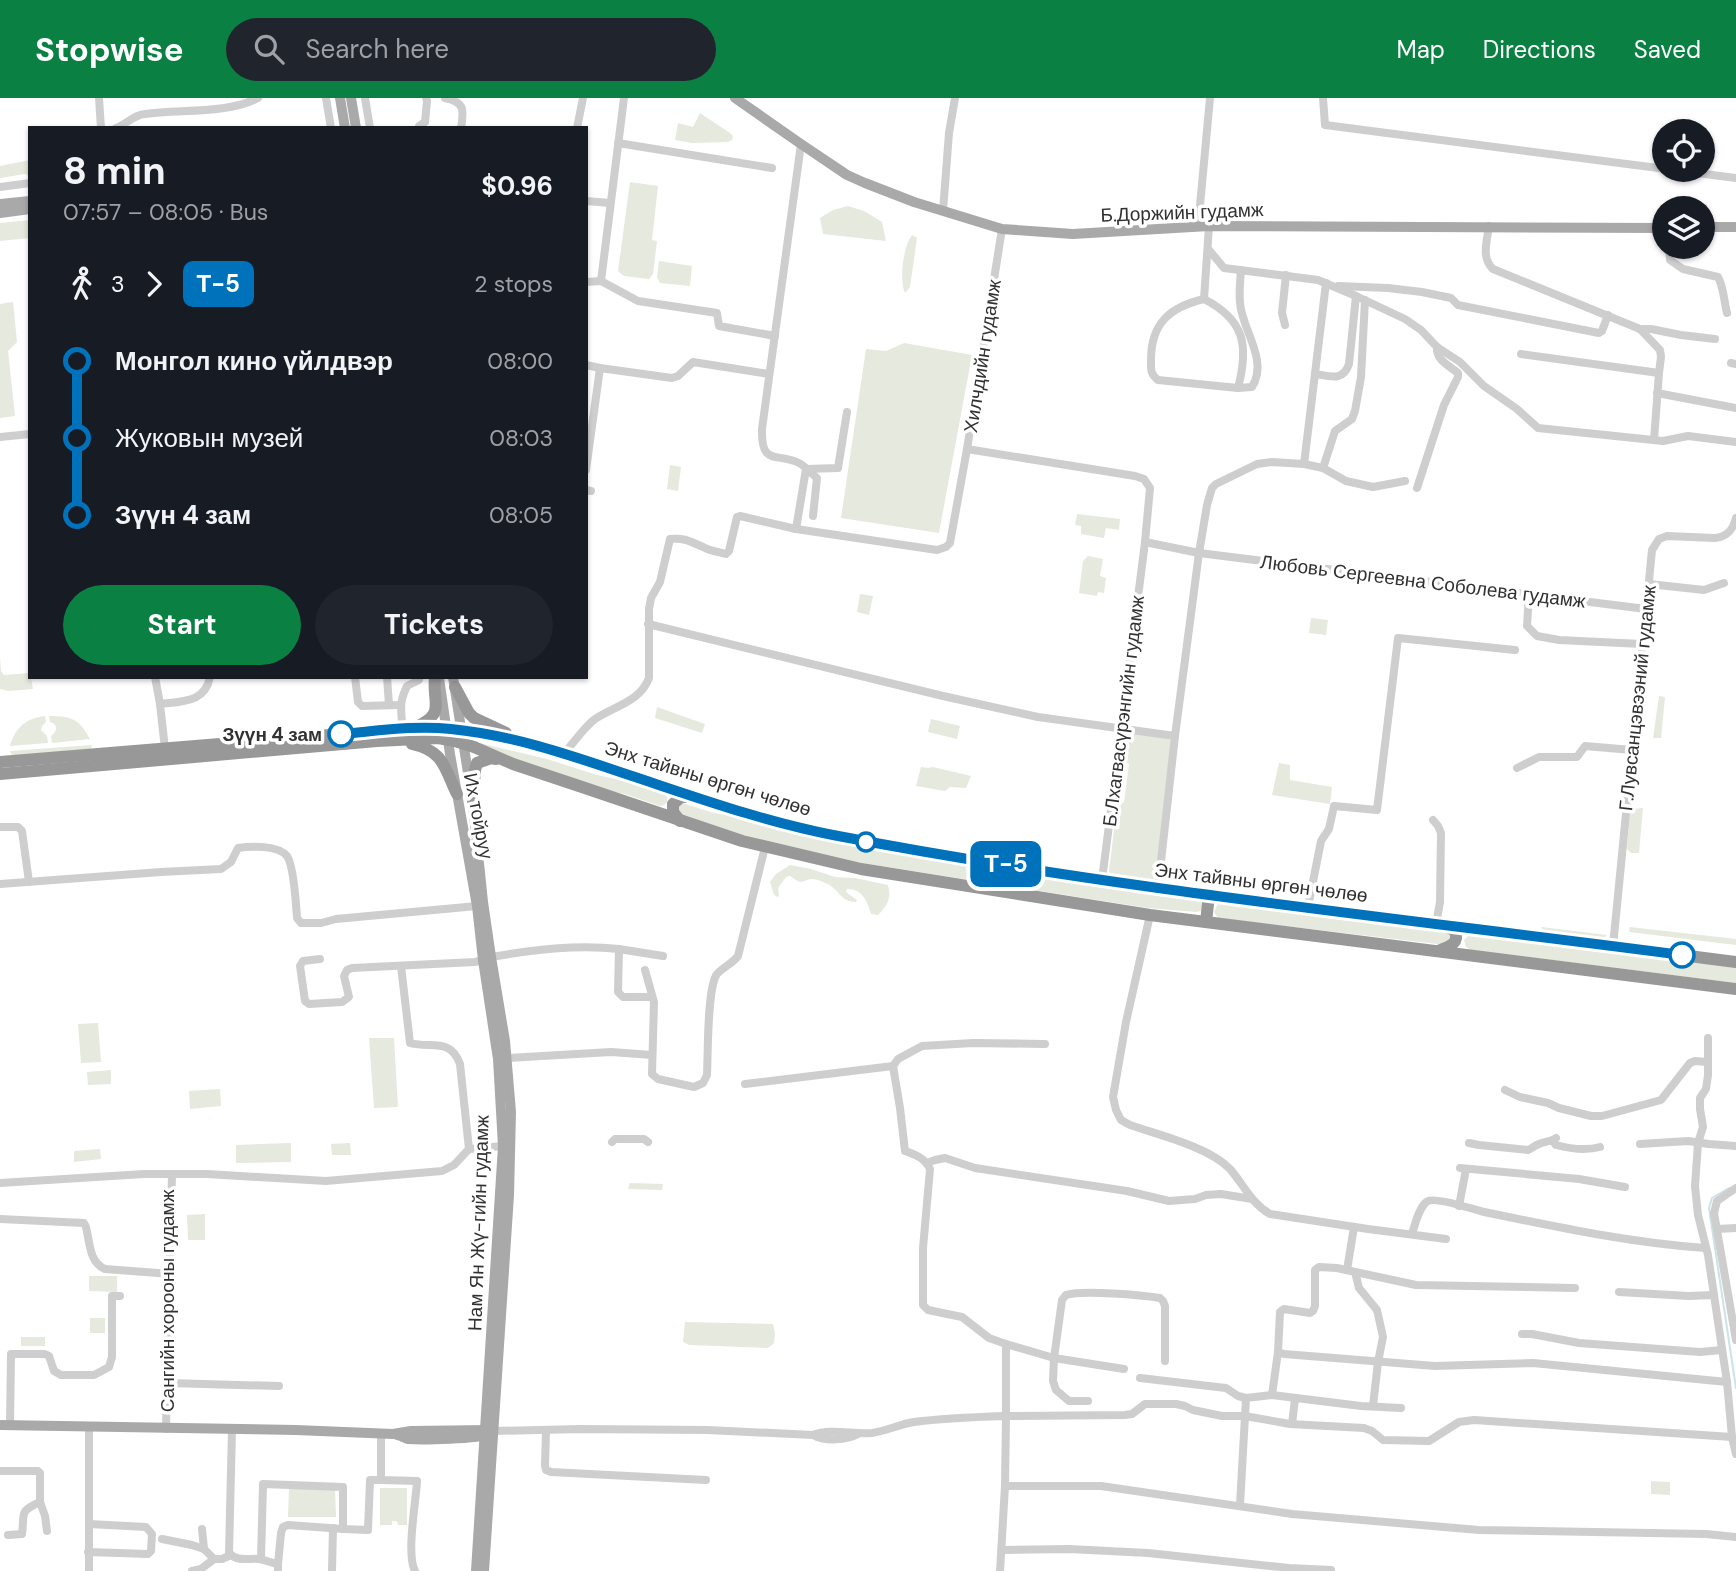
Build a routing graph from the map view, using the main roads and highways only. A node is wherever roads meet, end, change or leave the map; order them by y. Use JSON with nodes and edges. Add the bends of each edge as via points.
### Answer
{"nodes":[{"id":1,"x":340,"y":98,"type":"edge"},
{"id":2,"x":351,"y":98,"type":"edge"},
{"id":3,"x":735,"y":98,"type":"edge"},
{"id":4,"x":345,"y":126,"type":"edge"},
{"id":5,"x":356,"y":126,"type":"edge"},
{"id":6,"x":28,"y":201,"type":"edge"},
{"id":7,"x":0,"y":204,"type":"edge"},
{"id":8,"x":28,"y":209,"type":"edge"},
{"id":9,"x":0,"y":213,"type":"edge"},
{"id":10,"x":1715,"y":227,"type":"edge"},
{"id":11,"x":1736,"y":227,"type":"edge"},
{"id":12,"x":1652,"y":228,"type":"edge"},
{"id":13,"x":437,"y":679,"type":"edge"},
{"id":14,"x":437,"y":679,"type":"edge"},
{"id":15,"x":454,"y":682,"type":"edge"},
{"id":16,"x":407,"y":729,"type":"junction"},
{"id":17,"x":461,"y":730,"type":"junction"},
{"id":18,"x":447,"y":734,"type":"junction"},
{"id":19,"x":522,"y":740,"type":"junction"},
{"id":20,"x":377,"y":741,"type":"junction"},
{"id":21,"x":464,"y":744,"type":"junction"},
{"id":22,"x":0,"y":762,"type":"edge"},
{"id":23,"x":513,"y":764,"type":"junction"},
{"id":24,"x":0,"y":774,"type":"edge"},
{"id":25,"x":662,"y":786,"type":"junction"},
{"id":26,"x":457,"y":793,"type":"junction"},
{"id":27,"x":696,"y":797,"type":"junction"},
{"id":28,"x":473,"y":805,"type":"junction"},
{"id":29,"x":650,"y":811,"type":"junction"},
{"id":30,"x":680,"y":821,"type":"junction"},
{"id":31,"x":474,"y":878,"type":"joint"},
{"id":32,"x":1209,"y":895,"type":"junction"},
{"id":33,"x":480,"y":901,"type":"junction"},
{"id":34,"x":1206,"y":922,"type":"junction"},
{"id":35,"x":1440,"y":925,"type":"junction"},
{"id":36,"x":1474,"y":929,"type":"junction"},
{"id":37,"x":1438,"y":951,"type":"junction"},
{"id":38,"x":1474,"y":957,"type":"junction"},
{"id":39,"x":487,"y":958,"type":"junction"},
{"id":40,"x":1736,"y":962,"type":"edge"},
{"id":41,"x":1736,"y":989,"type":"edge"},
{"id":42,"x":5,"y":1426,"type":"edge"},
{"id":43,"x":488,"y":1432,"type":"junction"},
{"id":44,"x":476,"y":1571,"type":"edge"},
{"id":45,"x":484,"y":1571,"type":"edge"}],
"edges":[{"from":1,"to":4,"type":"main road"},
{"from":2,"to":5,"type":"main road"},
{"from":3,"to":12,"type":"main road","name":"Б.Доржийн гудамж","via":[[864,183],[1002,229],[1073,234],[1209,226]]},
{"from":6,"to":7,"type":"main road"},
{"from":8,"to":9,"type":"main road"},
{"from":10,"to":11,"type":"main road"},
{"from":13,"to":16,"type":"highway","via":[[433,717]]},
{"from":14,"to":18,"type":"main road","name":"Их тойруу"},
{"from":15,"to":17,"type":"main road","name":"Их тойруу"},
{"from":15,"to":19,"type":"highway","via":[[474,718]]},
{"from":16,"to":18,"type":"highway","name":"Энх тайвны өргөн чөлөө"},
{"from":16,"to":22,"type":"highway","name":"Энх тайвны өргөн чөлөө"},
{"from":17,"to":18,"type":"highway","name":"Энх тайвны өргөн чөлөө"},
{"from":17,"to":19,"type":"highway","name":"Энх тайвны өргөн чөлөө"},
{"from":17,"to":21,"type":"main road","name":"Их тойруу"},
{"from":18,"to":20,"type":"highway","name":"Энх тайвны өргөн чөлөө"},
{"from":18,"to":21,"type":"highway","name":"Энх тайвны өргөн чөлөө"},
{"from":18,"to":26,"type":"main road","name":"Их тойруу"},
{"from":19,"to":25,"type":"highway","name":"Энх тайвны өргөн чөлөө"},
{"from":20,"to":24,"type":"highway","name":"Энх тайвны өргөн чөлөө"},
{"from":20,"to":26,"type":"highway","via":[[433,751]]},
{"from":21,"to":23,"type":"highway","name":"Энх тайвны өргөн чөлөө"},
{"from":21,"to":28,"type":"main road","name":"Их тойруу"},
{"from":23,"to":28,"type":"highway","via":[[491,758],[477,763]]},
{"from":23,"to":29,"type":"highway","name":"Энх тайвны өргөн чөлөө"},
{"from":25,"to":27,"type":"highway","name":"Энх тайвны өргөн чөлөө"},
{"from":25,"to":29,"type":"highway","via":[[669,803]]},
{"from":26,"to":31,"type":"main road","name":"Их тойруу"},
{"from":27,"to":30,"type":"highway","via":[[674,802],[673,812]]},
{"from":27,"to":32,"type":"highway","name":"Энх тайвны өргөн чөлөө","via":[[767,820],[877,844]]},
{"from":28,"to":33,"type":"main road","name":"Их тойруу"},
{"from":29,"to":30,"type":"highway","name":"Энх тайвны өргөн чөлөө"},
{"from":30,"to":34,"type":"highway","name":"Энх тайвны өргөн чөлөө","via":[[862,869]]},
{"from":31,"to":33,"type":"main road","name":"Нам Ян Жү-гийн гудамж"},
{"from":32,"to":34,"type":"highway"},
{"from":32,"to":35,"type":"highway","name":"Энх тайвны өргөн чөлөө"},
{"from":33,"to":39,"type":"main road","name":"Нам Ян Жү-гийн гудамж"},
{"from":34,"to":37,"type":"highway","name":"Энх тайвны өргөн чөлөө"},
{"from":35,"to":36,"type":"highway","name":"Энх тайвны өргөн чөлөө"},
{"from":35,"to":37,"type":"highway","via":[[1453,929],[1457,937],[1454,944]]},
{"from":36,"to":38,"type":"highway","via":[[1460,940]]},
{"from":36,"to":40,"type":"highway","name":"Энх тайвны өргөн чөлөө"},
{"from":37,"to":38,"type":"highway","name":"Энх тайвны өргөн чөлөө"},
{"from":38,"to":41,"type":"highway","name":"Энх тайвны өргөн чөлөө"},
{"from":39,"to":43,"type":"main road","name":"Нам Ян Жү-гийн гудамж","via":[[503,1146]]},
{"from":39,"to":43,"type":"main road","name":"Нам Ян Жү-гийн гудамж","via":[[508,1059],[511,1112]]},
{"from":42,"to":43,"type":"main road","via":[[393,1434],[409,1439]]},
{"from":43,"to":44,"type":"main road","name":"Нам Ян Жү-гийн гудамж"},
{"from":43,"to":45,"type":"main road","name":"Нам Ян Жү-гийн гудамж"}]}
